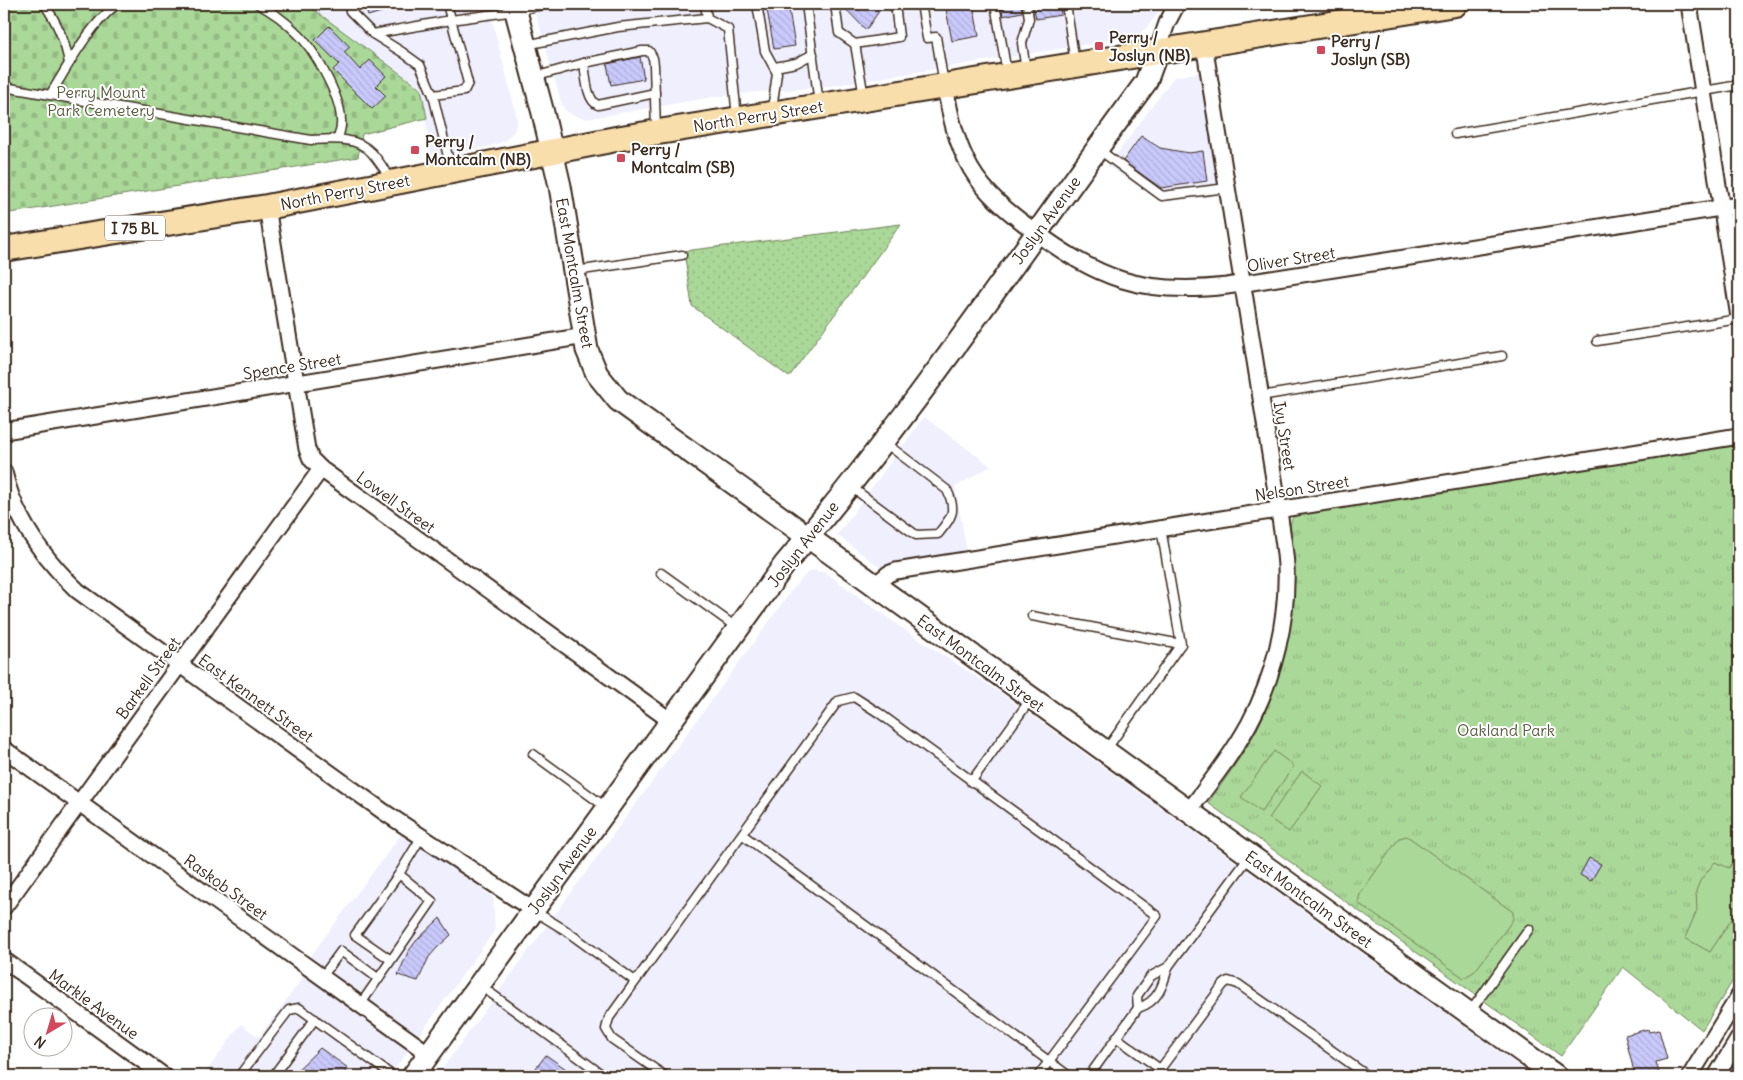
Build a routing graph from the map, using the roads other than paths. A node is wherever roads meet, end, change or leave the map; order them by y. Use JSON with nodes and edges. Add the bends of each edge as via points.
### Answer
{"nodes":[{"id":1,"x":44,"y":4,"type":"edge"},
{"id":2,"x":117,"y":4,"type":"edge"},
{"id":3,"x":258,"y":4,"type":"edge"},
{"id":4,"x":348,"y":4,"type":"edge"},
{"id":5,"x":447,"y":4,"type":"edge"},
{"id":6,"x":546,"y":4,"type":"edge"},
{"id":7,"x":705,"y":4,"type":"edge"},
{"id":8,"x":757,"y":4,"type":"edge"},
{"id":9,"x":806,"y":4,"type":"edge"},
{"id":10,"x":836,"y":4,"type":"edge"},
{"id":11,"x":895,"y":4,"type":"edge"},
{"id":12,"x":921,"y":4,"type":"edge"},
{"id":13,"x":995,"y":4,"type":"edge"},
{"id":14,"x":1027,"y":4,"type":"edge"},
{"id":15,"x":1078,"y":4,"type":"edge"},
{"id":16,"x":1176,"y":4,"type":"edge"},
{"id":17,"x":1455,"y":4,"type":"edge"},
{"id":18,"x":1689,"y":4,"type":"edge"},
{"id":19,"x":1066,"y":5,"type":"edge"},
{"id":20,"x":1430,"y":6,"type":"edge"},
{"id":21,"x":515,"y":7,"type":"edge"},
{"id":22,"x":707,"y":18,"type":"junction"},
{"id":23,"x":451,"y":20,"type":"junction"},
{"id":24,"x":373,"y":34,"type":"junction"},
{"id":25,"x":855,"y":44,"type":"junction"},
{"id":26,"x":1204,"y":44,"type":"junction"},
{"id":27,"x":525,"y":45,"type":"junction"},
{"id":28,"x":1157,"y":52,"type":"junction"},
{"id":29,"x":813,"y":54,"type":"junction"},
{"id":30,"x":70,"y":63,"type":"junction"},
{"id":31,"x":584,"y":63,"type":"junction"},
{"id":32,"x":1076,"y":65,"type":"junction"},
{"id":33,"x":775,"y":67,"type":"junction"},
{"id":34,"x":1017,"y":74,"type":"junction"},
{"id":35,"x":533,"y":78,"type":"junction"},
{"id":36,"x":1739,"y":85,"type":"edge"},
{"id":37,"x":945,"y":86,"type":"junction"},
{"id":38,"x":4,"y":87,"type":"edge"},
{"id":39,"x":1703,"y":91,"type":"junction"},
{"id":40,"x":655,"y":93,"type":"junction"},
{"id":41,"x":50,"y":95,"type":"junction"},
{"id":42,"x":433,"y":95,"type":"junction"},
{"id":43,"x":865,"y":99,"type":"junction"},
{"id":44,"x":819,"y":106,"type":"junction"},
{"id":45,"x":771,"y":114,"type":"junction"},
{"id":46,"x":737,"y":119,"type":"junction"},
{"id":47,"x":656,"y":133,"type":"junction"},
{"id":48,"x":1455,"y":134,"type":"dead end"},
{"id":49,"x":338,"y":138,"type":"junction"},
{"id":50,"x":1097,"y":149,"type":"junction"},
{"id":51,"x":552,"y":152,"type":"junction"},
{"id":52,"x":452,"y":171,"type":"junction"},
{"id":53,"x":393,"y":183,"type":"junction"},
{"id":54,"x":1227,"y":188,"type":"junction"},
{"id":55,"x":1739,"y":205,"type":"edge"},
{"id":56,"x":267,"y":206,"type":"junction"},
{"id":57,"x":1722,"y":208,"type":"junction"},
{"id":58,"x":1036,"y":233,"type":"junction"},
{"id":59,"x":4,"y":249,"type":"edge"},
{"id":60,"x":682,"y":255,"type":"dead end"},
{"id":61,"x":574,"y":271,"type":"junction"},
{"id":62,"x":1243,"y":284,"type":"junction"},
{"id":63,"x":1739,"y":318,"type":"edge"},
{"id":64,"x":585,"y":336,"type":"junction"},
{"id":65,"x":1597,"y":341,"type":"dead end"},
{"id":66,"x":1502,"y":356,"type":"dead end"},
{"id":67,"x":296,"y":383,"type":"junction"},
{"id":68,"x":1261,"y":396,"type":"junction"},
{"id":69,"x":4,"y":430,"type":"edge"},
{"id":70,"x":1739,"y":436,"type":"edge"},
{"id":71,"x":883,"y":442,"type":"junction"},
{"id":72,"x":321,"y":469,"type":"junction"},
{"id":73,"x":4,"y":472,"type":"edge"},
{"id":74,"x":849,"y":485,"type":"junction"},
{"id":75,"x":1279,"y":510,"type":"junction"},
{"id":76,"x":1161,"y":528,"type":"junction"},
{"id":77,"x":807,"y":538,"type":"junction"},
{"id":78,"x":661,"y":572,"type":"dead end"},
{"id":79,"x":874,"y":586,"type":"junction"},
{"id":80,"x":1032,"y":616,"type":"dead end"},
{"id":81,"x":738,"y":628,"type":"junction"},
{"id":82,"x":1181,"y":644,"type":"junction"},
{"id":83,"x":179,"y":664,"type":"junction"},
{"id":84,"x":1030,"y":698,"type":"junction"},
{"id":85,"x":670,"y":720,"type":"junction"},
{"id":86,"x":4,"y":748,"type":"edge"},
{"id":87,"x":1104,"y":752,"type":"junction"},
{"id":88,"x":533,"y":754,"type":"dead end"},
{"id":89,"x":971,"y":782,"type":"junction"},
{"id":90,"x":79,"y":803,"type":"junction"},
{"id":91,"x":607,"y":808,"type":"junction"},
{"id":92,"x":1188,"y":812,"type":"junction"},
{"id":93,"x":743,"y":835,"type":"junction"},
{"id":94,"x":422,"y":836,"type":"junction"},
{"id":95,"x":1249,"y":856,"type":"junction"},
{"id":96,"x":399,"y":874,"type":"junction"},
{"id":97,"x":4,"y":907,"type":"edge"},
{"id":98,"x":533,"y":910,"type":"junction"},
{"id":99,"x":1529,"y":929,"type":"dead end"},
{"id":100,"x":4,"y":960,"type":"edge"},
{"id":101,"x":391,"y":960,"type":"junction"},
{"id":102,"x":1168,"y":967,"type":"junction"},
{"id":103,"x":322,"y":977,"type":"junction"},
{"id":104,"x":379,"y":979,"type":"junction"},
{"id":105,"x":635,"y":981,"type":"junction"},
{"id":106,"x":479,"y":985,"type":"junction"},
{"id":107,"x":1739,"y":996,"type":"edge"},
{"id":108,"x":360,"y":1005,"type":"junction"},
{"id":109,"x":1138,"y":1008,"type":"junction"},
{"id":110,"x":1468,"y":1013,"type":"junction"},
{"id":111,"x":316,"y":1020,"type":"junction"},
{"id":112,"x":1116,"y":1038,"type":"junction"},
{"id":113,"x":1739,"y":1038,"type":"edge"},
{"id":114,"x":429,"y":1054,"type":"junction"},
{"id":115,"x":1049,"y":1061,"type":"junction"},
{"id":116,"x":1158,"y":1073,"type":"edge"},
{"id":117,"x":164,"y":1076,"type":"edge"},
{"id":118,"x":239,"y":1076,"type":"edge"},
{"id":119,"x":273,"y":1076,"type":"edge"},
{"id":120,"x":393,"y":1076,"type":"edge"},
{"id":121,"x":413,"y":1076,"type":"edge"},
{"id":122,"x":604,"y":1076,"type":"edge"},
{"id":123,"x":665,"y":1076,"type":"edge"},
{"id":124,"x":1038,"y":1076,"type":"edge"},
{"id":125,"x":1069,"y":1076,"type":"edge"},
{"id":126,"x":1089,"y":1076,"type":"edge"},
{"id":127,"x":1368,"y":1076,"type":"edge"},
{"id":128,"x":1556,"y":1076,"type":"edge"},
{"id":129,"x":1690,"y":1076,"type":"edge"},
{"id":130,"x":1716,"y":1076,"type":"edge"}],
"edges":[{"from":1,"to":30,"type":"lane","via":[[60,28]]},
{"from":2,"to":30,"type":"lane","via":[[95,25]]},
{"from":3,"to":49,"type":"lane","via":[[290,26],[316,59],[340,109]]},
{"from":4,"to":24,"type":"lane","via":[[350,11]]},
{"from":5,"to":23,"type":"lane"},
{"from":6,"to":21,"type":"lane"},
{"from":7,"to":22,"type":"lane"},
{"from":8,"to":33,"type":"lane","via":[[765,51]]},
{"from":9,"to":29,"type":"lane"},
{"from":10,"to":25,"type":"lane","via":[[839,34]]},
{"from":11,"to":25,"type":"lane","via":[[900,37]]},
{"from":12,"to":37,"type":"lane","via":[[927,38],[936,37]]},
{"from":13,"to":34,"type":"lane"},
{"from":14,"to":34,"type":"lane","via":[[1029,19]]},
{"from":15,"to":19,"type":"lane"},
{"from":16,"to":28,"type":"street","name":"Joslyn Avenue"},
{"from":17,"to":20,"type":"main road","name":"North Perry Street","number":"I 75 BL"},
{"from":18,"to":39,"type":"street"},
{"from":19,"to":32,"type":"lane"},
{"from":20,"to":26,"type":"main road","name":"North Perry Street","number":"I 75 BL"},
{"from":21,"to":23,"type":"lane"},
{"from":21,"to":27,"type":"main road","name":"East Montcalm Street"},
{"from":22,"to":27,"type":"lane","via":[[618,27]]},
{"from":22,"to":46,"type":"lane","via":[[728,29]]},
{"from":23,"to":24,"type":"lane"},
{"from":23,"to":42,"type":"lane","via":[[468,83],[464,91]]},
{"from":24,"to":42,"type":"lane","via":[[420,65]]},
{"from":25,"to":43,"type":"lane"},
{"from":26,"to":28,"type":"main road","name":"North Perry Street","number":"I 75 BL"},
{"from":26,"to":54,"type":"street","name":"Ivy Street"},
{"from":27,"to":35,"type":"main road","name":"East Montcalm Street"},
{"from":28,"to":32,"type":"main road","name":"North Perry Street","number":"I 75 BL"},
{"from":28,"to":50,"type":"main road","name":"Joslyn Avenue","via":[[1146,82]]},
{"from":29,"to":33,"type":"lane","via":[[796,63]]},
{"from":29,"to":44,"type":"lane"},
{"from":30,"to":41,"type":"lane"},
{"from":31,"to":35,"type":"lane"},
{"from":31,"to":40,"type":"lane","via":[[593,103],[598,105]]},
{"from":31,"to":40,"type":"lane","via":[[649,51],[653,58]]},
{"from":32,"to":34,"type":"main road","name":"North Perry Street","number":"I 75 BL"},
{"from":33,"to":45,"type":"lane","via":[[778,80]]},
{"from":34,"to":37,"type":"main road","name":"North Perry Street","number":"I 75 BL"},
{"from":35,"to":51,"type":"main road","name":"East Montcalm Street"},
{"from":36,"to":39,"type":"lane"},
{"from":37,"to":43,"type":"main road","name":"North Perry Street","number":"I 75 BL"},
{"from":37,"to":58,"type":"street","name":"Oliver Street","via":[[956,135],[971,169],[996,200]]},
{"from":38,"to":41,"type":"lane"},
{"from":39,"to":48,"type":"lane"},
{"from":39,"to":57,"type":"street"},
{"from":40,"to":47,"type":"lane"},
{"from":41,"to":49,"type":"lane","via":[[311,140]]},
{"from":42,"to":52,"type":"lane"},
{"from":43,"to":44,"type":"main road","name":"North Perry Street","number":"I 75 BL"},
{"from":44,"to":45,"type":"main road","name":"North Perry Street","number":"I 75 BL"},
{"from":45,"to":46,"type":"main road","name":"North Perry Street","number":"I 75 BL"},
{"from":46,"to":47,"type":"main road","name":"North Perry Street","number":"I 75 BL"},
{"from":47,"to":51,"type":"main road","name":"North Perry Street","number":"I 75 BL"},
{"from":49,"to":53,"type":"lane","via":[[368,148]]},
{"from":50,"to":54,"type":"lane","via":[[1162,196]]},
{"from":50,"to":58,"type":"main road","name":"Joslyn Avenue"},
{"from":51,"to":52,"type":"main road","name":"North Perry Street","number":"I 75 BL"},
{"from":51,"to":61,"type":"main road","name":"East Montcalm Street"},
{"from":52,"to":53,"type":"main road","name":"North Perry Street","number":"I 75 BL"},
{"from":53,"to":56,"type":"main road","name":"North Perry Street","number":"I 75 BL"},
{"from":54,"to":62,"type":"street","name":"Ivy Street"},
{"from":55,"to":57,"type":"street","name":"Oliver Street"},
{"from":56,"to":59,"type":"main road","name":"North Perry Street","number":"I 75 BL"},
{"from":56,"to":67,"type":"street","name":"Lowell Street"},
{"from":57,"to":62,"type":"street","name":"Oliver Street"},
{"from":57,"to":63,"type":"street"},
{"from":58,"to":62,"type":"street","name":"Oliver Street","via":[[1088,266],[1137,284],[1188,290]]},
{"from":58,"to":71,"type":"main road","name":"Joslyn Avenue"},
{"from":60,"to":61,"type":"lane"},
{"from":61,"to":64,"type":"main road","name":"East Montcalm Street"},
{"from":62,"to":68,"type":"street","name":"Ivy Street"},
{"from":63,"to":65,"type":"lane"},
{"from":64,"to":67,"type":"street","name":"Spence Street"},
{"from":64,"to":77,"type":"main road","name":"East Montcalm Street","via":[[597,374],[618,400]]},
{"from":66,"to":68,"type":"lane"},
{"from":67,"to":69,"type":"street","name":"Spence Street"},
{"from":67,"to":72,"type":"street","name":"Lowell Street","via":[[307,449]]},
{"from":68,"to":75,"type":"street","name":"Ivy Street"},
{"from":70,"to":75,"type":"street","name":"Nelson Street"},
{"from":71,"to":74,"type":"main road","name":"Joslyn Avenue"},
{"from":71,"to":74,"type":"lane","via":[[947,490],[953,502],[951,518],[938,534],[916,535]]},
{"from":72,"to":83,"type":"street","name":"Barkell Street"},
{"from":72,"to":85,"type":"street","name":"Lowell Street"},
{"from":73,"to":83,"type":"street","name":"East Kennett Street","via":[[23,524],[54,568],[84,596]]},
{"from":74,"to":77,"type":"main road","name":"Joslyn Avenue"},
{"from":75,"to":76,"type":"street","name":"Nelson Street"},
{"from":75,"to":92,"type":"street","name":"Ivy Street","via":[[1286,566],[1285,590],[1281,631],[1270,672],[1244,732]]},
{"from":76,"to":79,"type":"street","name":"Nelson Street","via":[[896,571]]},
{"from":76,"to":82,"type":"lane"},
{"from":77,"to":79,"type":"main road","name":"East Montcalm Street"},
{"from":77,"to":81,"type":"main road","name":"Joslyn Avenue"},
{"from":78,"to":81,"type":"lane"},
{"from":79,"to":84,"type":"main road","name":"East Montcalm Street"},
{"from":80,"to":82,"type":"lane"},
{"from":81,"to":85,"type":"main road","name":"Joslyn Avenue"},
{"from":82,"to":87,"type":"lane"},
{"from":83,"to":90,"type":"street","name":"Barkell Street"},
{"from":83,"to":94,"type":"street","name":"East Kennett Street"},
{"from":84,"to":87,"type":"main road","name":"East Montcalm Street"},
{"from":84,"to":89,"type":"lane"},
{"from":85,"to":91,"type":"main road","name":"Joslyn Avenue"},
{"from":86,"to":90,"type":"street","name":"Raskob Street"},
{"from":87,"to":92,"type":"main road","name":"East Montcalm Street"},
{"from":88,"to":91,"type":"lane"},
{"from":89,"to":93,"type":"lane","via":[[854,697],[838,701]]},
{"from":89,"to":115,"type":"lane","via":[[1157,916]]},
{"from":90,"to":97,"type":"street","name":"Barkell Street"},
{"from":90,"to":103,"type":"street","name":"Raskob Street"},
{"from":91,"to":98,"type":"main road","name":"Joslyn Avenue"},
{"from":92,"to":95,"type":"main road","name":"East Montcalm Street"},
{"from":93,"to":105,"type":"lane"},
{"from":93,"to":115,"type":"lane"},
{"from":94,"to":96,"type":"lane"},
{"from":94,"to":98,"type":"street","name":"East Kennett Street"},
{"from":95,"to":102,"type":"lane"},
{"from":95,"to":110,"type":"main road","name":"East Montcalm Street"},
{"from":96,"to":101,"type":"lane","via":[[432,901]]},
{"from":96,"to":101,"type":"lane","via":[[356,935]]},
{"from":98,"to":105,"type":"lane"},
{"from":98,"to":106,"type":"main road","name":"Joslyn Avenue"},
{"from":99,"to":110,"type":"lane"},
{"from":100,"to":117,"type":"street","name":"Markle Avenue"},
{"from":101,"to":104,"type":"lane"},
{"from":102,"to":109,"type":"lane","via":[[1164,985],[1149,1005]]},
{"from":102,"to":109,"type":"lane","via":[[1151,976],[1137,996]]},
{"from":103,"to":104,"type":"lane","via":[[341,951]]},
{"from":103,"to":108,"type":"street","name":"Raskob Street"},
{"from":104,"to":108,"type":"lane"},
{"from":105,"to":123,"type":"lane","via":[[609,1018],[606,1029],[612,1039]]},
{"from":106,"to":114,"type":"main road","name":"Joslyn Avenue"},
{"from":106,"to":122,"type":"lane"},
{"from":107,"to":129,"type":"street"},
{"from":108,"to":114,"type":"street","name":"Raskob Street"},
{"from":109,"to":112,"type":"lane"},
{"from":110,"to":128,"type":"main road","name":"East Montcalm Street"},
{"from":111,"to":118,"type":"lane","via":[[299,1008],[289,1010]]},
{"from":111,"to":119,"type":"lane"},
{"from":111,"to":120,"type":"lane"},
{"from":112,"to":116,"type":"lane"},
{"from":112,"to":126,"type":"lane"},
{"from":113,"to":130,"type":"street"},
{"from":114,"to":121,"type":"main road","name":"Joslyn Avenue"},
{"from":115,"to":124,"type":"lane"},
{"from":115,"to":125,"type":"lane"},
{"from":116,"to":127,"type":"lane","via":[[1228,981],[1238,984]]}]}
